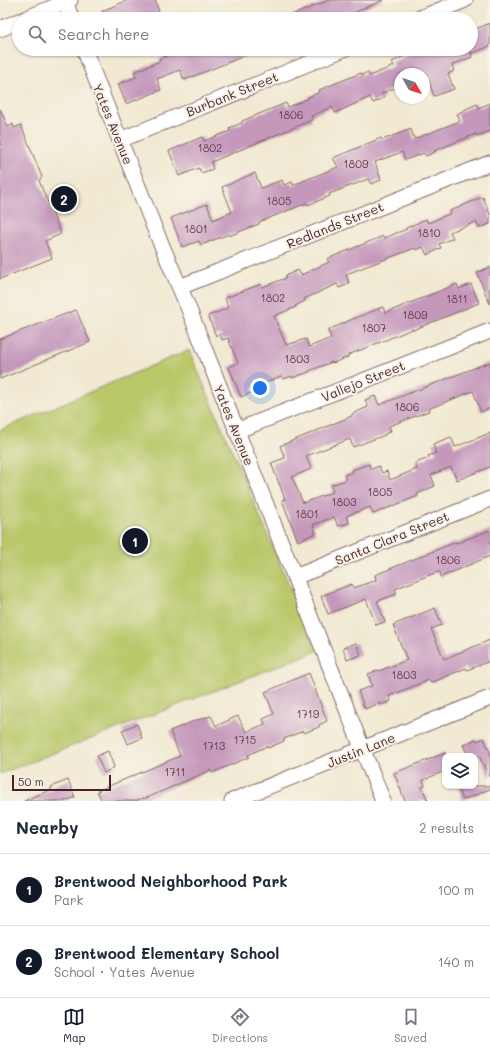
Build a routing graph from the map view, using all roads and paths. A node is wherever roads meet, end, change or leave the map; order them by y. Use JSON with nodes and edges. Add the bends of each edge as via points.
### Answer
{"nodes":[{"id":1,"x":465,"y":0,"type":"edge"},
{"id":2,"x":66,"y":1,"type":"edge"},
{"id":3,"x":41,"y":12,"type":"edge"},
{"id":4,"x":70,"y":12,"type":"edge"},
{"id":5,"x":435,"y":12,"type":"edge"},
{"id":6,"x":12,"y":24,"type":"edge"},
{"id":7,"x":0,"y":29,"type":"edge"},
{"id":8,"x":87,"y":56,"type":"edge"},
{"id":9,"x":327,"y":56,"type":"edge"},
{"id":10,"x":120,"y":140,"type":"junction"},
{"id":11,"x":490,"y":163,"type":"edge"},
{"id":12,"x":180,"y":287,"type":"junction"},
{"id":13,"x":490,"y":331,"type":"edge"},
{"id":14,"x":236,"y":431,"type":"junction"},
{"id":15,"x":490,"y":499,"type":"edge"},
{"id":16,"x":295,"y":576,"type":"junction"},
{"id":17,"x":490,"y":698,"type":"edge"},
{"id":18,"x":362,"y":749,"type":"junction"},
{"id":19,"x":232,"y":801,"type":"edge"},
{"id":20,"x":383,"y":801,"type":"edge"}],
"edges":[{"from":1,"to":5,"type":"street"},
{"from":2,"to":3,"type":"street"},
{"from":2,"to":4,"type":"street"},
{"from":6,"to":7,"type":"street"},
{"from":8,"to":10,"type":"street","name":"Yates Avenue"},
{"from":9,"to":10,"type":"street","name":"Burbank Street"},
{"from":10,"to":12,"type":"street","name":"Yates Avenue"},
{"from":11,"to":12,"type":"street","name":"Redlands Street"},
{"from":12,"to":14,"type":"street","name":"Yates Avenue"},
{"from":13,"to":14,"type":"street","name":"Vallejo Street"},
{"from":14,"to":16,"type":"street","name":"Yates Avenue"},
{"from":15,"to":16,"type":"street","name":"Santa Clara Street"},
{"from":16,"to":18,"type":"street","name":"Yates Avenue"},
{"from":17,"to":18,"type":"street","name":"Justin Lane"},
{"from":18,"to":19,"type":"street","name":"Justin Lane"},
{"from":18,"to":20,"type":"street","name":"Yates Avenue"}]}
